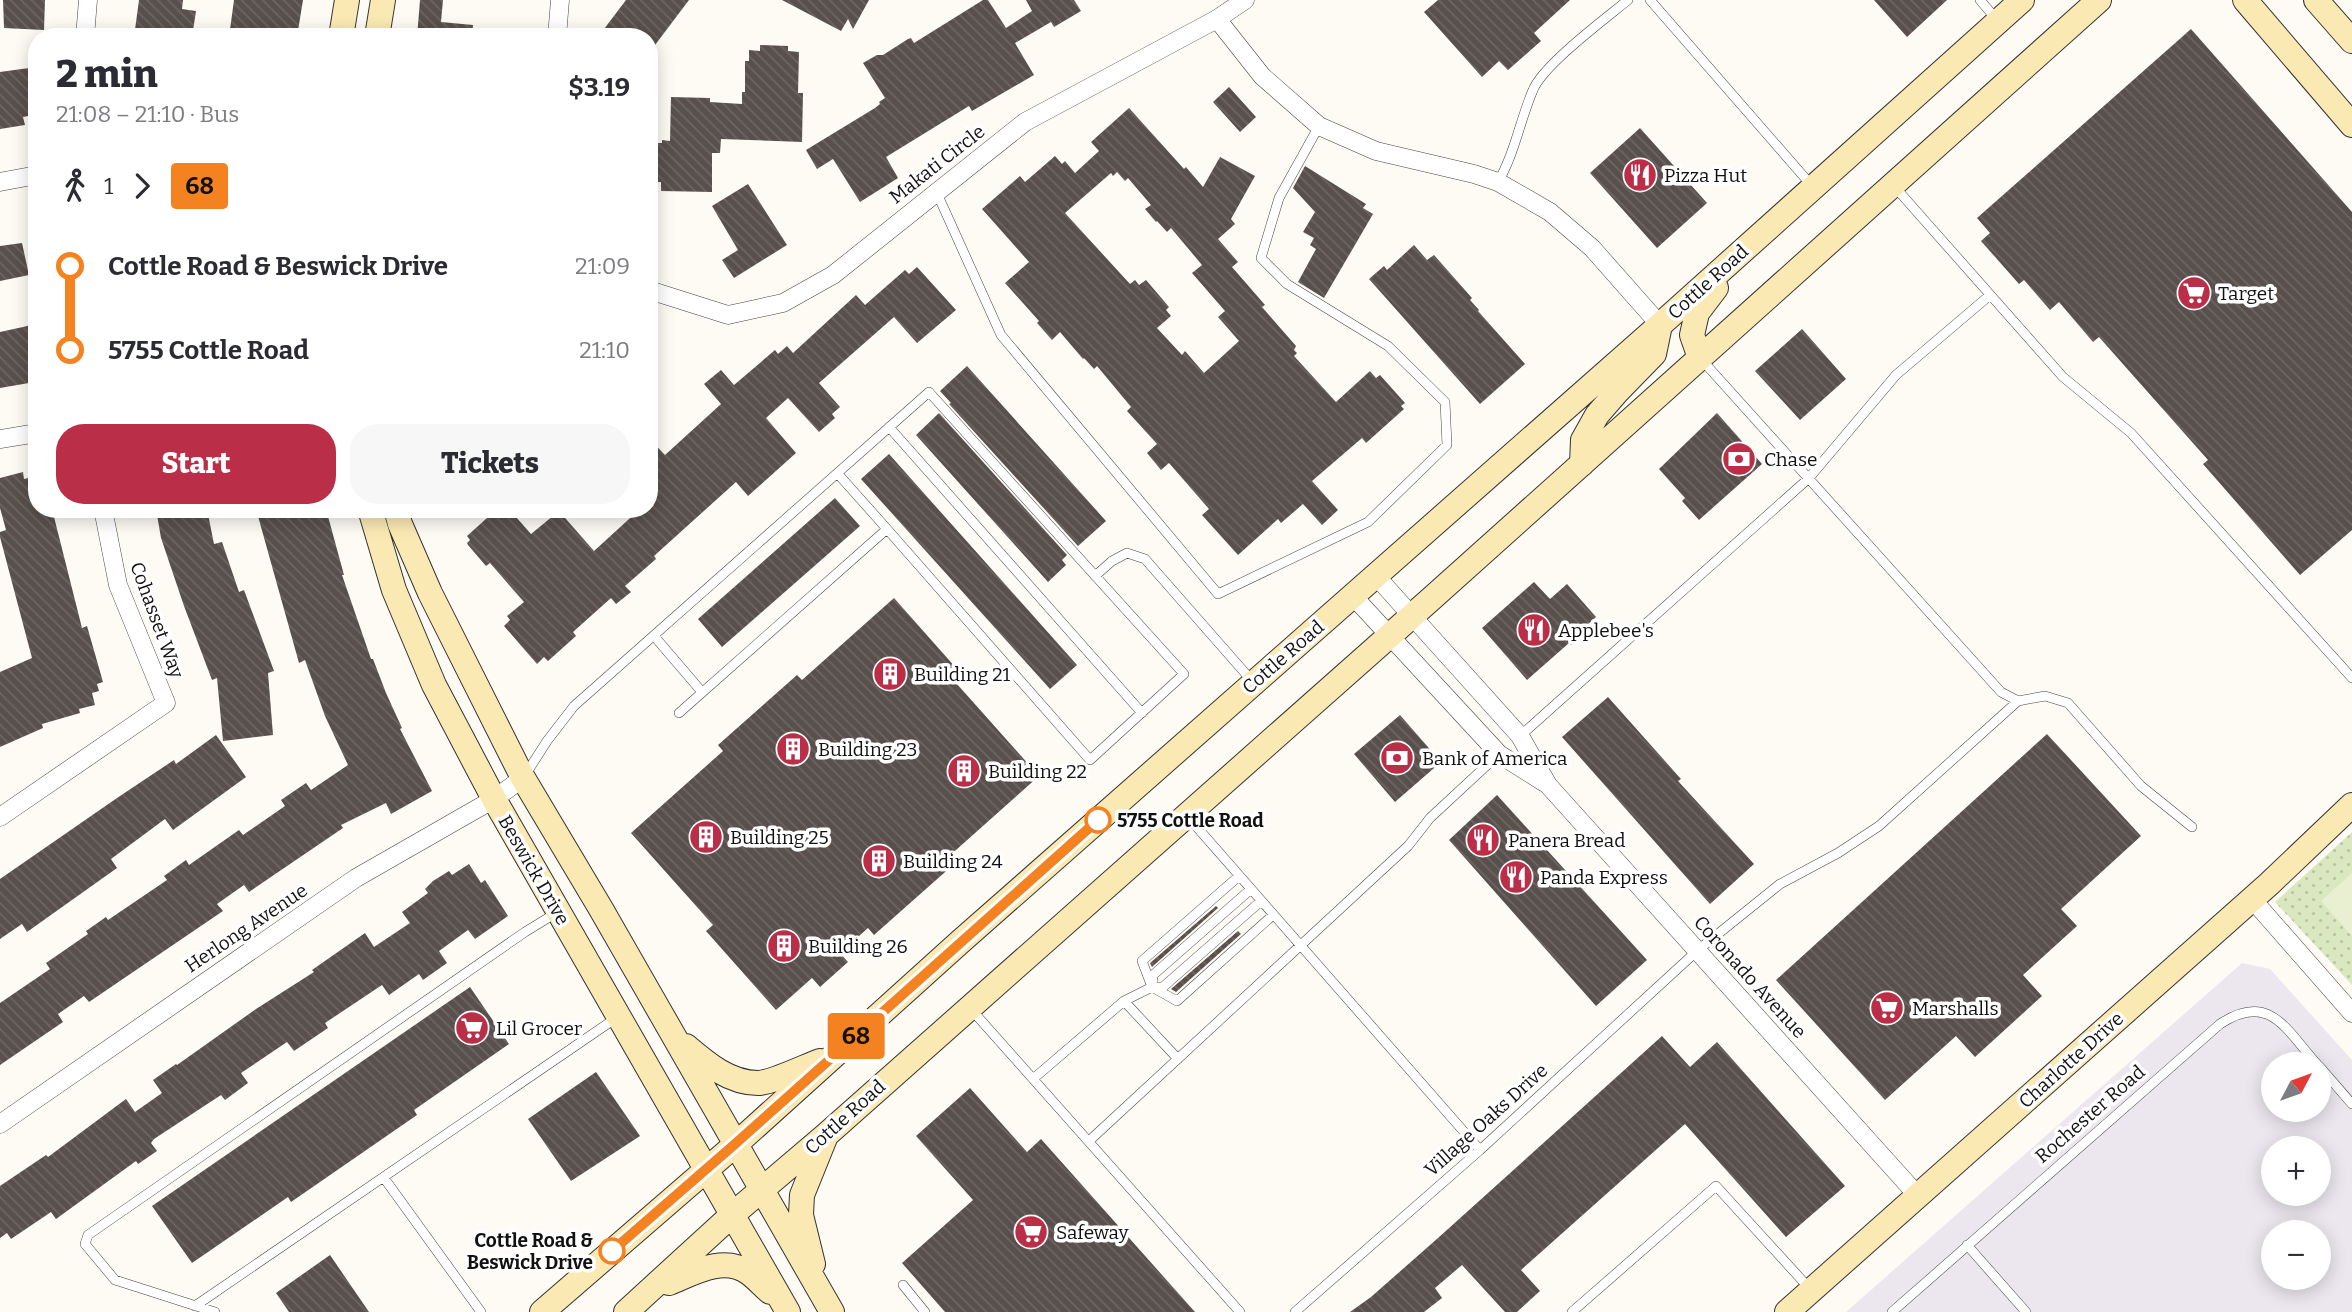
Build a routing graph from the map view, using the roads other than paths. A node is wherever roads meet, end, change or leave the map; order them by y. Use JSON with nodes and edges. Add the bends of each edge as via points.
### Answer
{"nodes":[{"id":1,"x":88,"y":0,"type":"edge"},
{"id":2,"x":347,"y":0,"type":"edge"},
{"id":3,"x":383,"y":0,"type":"edge"},
{"id":4,"x":560,"y":0,"type":"edge"},
{"id":5,"x":1245,"y":0,"type":"edge"},
{"id":6,"x":1628,"y":0,"type":"edge"},
{"id":7,"x":1650,"y":0,"type":"edge"},
{"id":8,"x":1980,"y":0,"type":"edge"},
{"id":9,"x":2099,"y":0,"type":"edge"},
{"id":10,"x":2245,"y":0,"type":"edge"},
{"id":11,"x":2316,"y":0,"type":"edge"},
{"id":12,"x":2008,"y":10,"type":"edge"},
{"id":13,"x":1217,"y":19,"type":"junction"},
{"id":14,"x":86,"y":28,"type":"edge"},
{"id":15,"x":342,"y":28,"type":"edge"},
{"id":16,"x":378,"y":28,"type":"edge"},
{"id":17,"x":558,"y":28,"type":"edge"},
{"id":18,"x":2352,"y":41,"type":"edge"},
{"id":19,"x":2352,"y":125,"type":"edge"},
{"id":20,"x":1319,"y":126,"type":"junction"},
{"id":21,"x":28,"y":177,"type":"edge"},
{"id":22,"x":0,"y":182,"type":"edge"},
{"id":23,"x":1498,"y":182,"type":"junction"},
{"id":24,"x":1893,"y":185,"type":"junction"},
{"id":25,"x":1813,"y":188,"type":"junction"},
{"id":26,"x":936,"y":191,"type":"junction"},
{"id":27,"x":1769,"y":227,"type":"junction"},
{"id":28,"x":658,"y":293,"type":"edge"},
{"id":29,"x":1990,"y":295,"type":"junction"},
{"id":30,"x":1660,"y":325,"type":"junction"},
{"id":31,"x":1700,"y":358,"type":"junction"},
{"id":32,"x":889,"y":428,"type":"junction"},
{"id":33,"x":28,"y":434,"type":"edge"},
{"id":34,"x":0,"y":439,"type":"edge"},
{"id":35,"x":1581,"y":464,"type":"junction"},
{"id":36,"x":838,"y":474,"type":"junction"},
{"id":37,"x":1809,"y":478,"type":"junction"},
{"id":38,"x":105,"y":518,"type":"edge"},
{"id":39,"x":373,"y":518,"type":"edge"},
{"id":40,"x":398,"y":518,"type":"edge"},
{"id":41,"x":887,"y":529,"type":"junction"},
{"id":42,"x":1095,"y":576,"type":"junction"},
{"id":43,"x":1376,"y":576,"type":"junction"},
{"id":44,"x":1353,"y":596,"type":"junction"},
{"id":45,"x":1412,"y":616,"type":"junction"},
{"id":46,"x":1390,"y":635,"type":"junction"},
{"id":47,"x":654,"y":636,"type":"junction"},
{"id":48,"x":2352,"y":678,"type":"edge"},
{"id":49,"x":1254,"y":683,"type":"junction"},
{"id":50,"x":702,"y":692,"type":"junction"},
{"id":51,"x":2018,"y":701,"type":"junction"},
{"id":52,"x":678,"y":713,"type":"dead end"},
{"id":53,"x":1142,"y":713,"type":"junction"},
{"id":54,"x":1520,"y":736,"type":"junction"},
{"id":55,"x":1499,"y":754,"type":"junction"},
{"id":56,"x":523,"y":778,"type":"junction"},
{"id":57,"x":1548,"y":785,"type":"junction"},
{"id":58,"x":494,"y":799,"type":"junction"},
{"id":59,"x":2352,"y":805,"type":"edge"},
{"id":60,"x":1186,"y":816,"type":"junction"},
{"id":61,"x":0,"y":817,"type":"edge"},
{"id":62,"x":2192,"y":827,"type":"dead end"},
{"id":63,"x":1239,"y":876,"type":"junction"},
{"id":64,"x":1251,"y":889,"type":"junction"},
{"id":65,"x":2252,"y":899,"type":"junction"},
{"id":66,"x":1261,"y":901,"type":"junction"},
{"id":67,"x":558,"y":912,"type":"junction"},
{"id":68,"x":1273,"y":915,"type":"junction"},
{"id":69,"x":1300,"y":946,"type":"junction"},
{"id":70,"x":1698,"y":950,"type":"junction"},
{"id":71,"x":1152,"y":987,"type":"junction"},
{"id":72,"x":1124,"y":1001,"type":"junction"},
{"id":73,"x":969,"y":1007,"type":"junction"},
{"id":74,"x":2352,"y":1013,"type":"edge"},
{"id":75,"x":618,"y":1017,"type":"junction"},
{"id":76,"x":673,"y":1035,"type":"junction"},
{"id":77,"x":2306,"y":1052,"type":"edge"},
{"id":78,"x":834,"y":1056,"type":"junction"},
{"id":79,"x":1178,"y":1059,"type":"junction"},
{"id":80,"x":1034,"y":1079,"type":"junction"},
{"id":81,"x":2331,"y":1080,"type":"edge"},
{"id":82,"x":2352,"y":1104,"type":"edge"},
{"id":83,"x":0,"y":1124,"type":"edge"},
{"id":84,"x":825,"y":1136,"type":"junction"},
{"id":85,"x":1089,"y":1141,"type":"junction"},
{"id":86,"x":735,"y":1144,"type":"junction"},
{"id":87,"x":1480,"y":1150,"type":"junction"},
{"id":88,"x":706,"y":1170,"type":"junction"},
{"id":89,"x":384,"y":1178,"type":"junction"},
{"id":90,"x":762,"y":1190,"type":"junction"},
{"id":91,"x":1919,"y":1197,"type":"junction"},
{"id":92,"x":732,"y":1215,"type":"junction"},
{"id":93,"x":1967,"y":1245,"type":"junction"},
{"id":94,"x":904,"y":1285,"type":"dead end"},
{"id":95,"x":1812,"y":1291,"type":"junction"},
{"id":96,"x":649,"y":1292,"type":"junction"},
{"id":97,"x":827,"y":1303,"type":"edge"},
{"id":98,"x":195,"y":1306,"type":"junction"},
{"id":99,"x":786,"y":1308,"type":"edge"},
{"id":100,"x":215,"y":1312,"type":"edge"},
{"id":101,"x":481,"y":1312,"type":"edge"},
{"id":102,"x":542,"y":1312,"type":"edge"},
{"id":103,"x":626,"y":1312,"type":"edge"},
{"id":104,"x":925,"y":1312,"type":"edge"},
{"id":105,"x":1240,"y":1312,"type":"edge"},
{"id":106,"x":1295,"y":1312,"type":"edge"},
{"id":107,"x":1572,"y":1312,"type":"edge"},
{"id":108,"x":1787,"y":1312,"type":"edge"},
{"id":109,"x":1892,"y":1312,"type":"edge"},
{"id":110,"x":2026,"y":1312,"type":"edge"}],
"edges":[{"from":1,"to":14,"type":"street"},
{"from":2,"to":15,"type":"main road"},
{"from":3,"to":16,"type":"main road"},
{"from":4,"to":17,"type":"street"},
{"from":5,"to":13,"type":"street","name":"Makati Circle"},
{"from":6,"to":23,"type":"lane","via":[[1556,62],[1534,88]]},
{"from":7,"to":25,"type":"lane"},
{"from":8,"to":12,"type":"lane"},
{"from":9,"to":24,"type":"main road","name":"Cottle Road"},
{"from":10,"to":19,"type":"main road"},
{"from":11,"to":18,"type":"main road"},
{"from":12,"to":25,"type":"main road","name":"Cottle Road"},
{"from":13,"to":20,"type":"street","via":[[1262,76]]},
{"from":13,"to":26,"type":"street","name":"Makati Circle","via":[[1025,122]]},
{"from":20,"to":23,"type":"street","via":[[1376,151]]},
{"from":20,"to":26,"type":"lane","via":[[1279,198],[1261,258],[1286,284],[1388,346],[1445,402],[1447,445],[1368,522],[1218,594],[1001,335]]},
{"from":21,"to":22,"type":"street"},
{"from":23,"to":30,"type":"street","via":[[1550,212],[1592,248]]},
{"from":24,"to":29,"type":"lane"},
{"from":24,"to":31,"type":"main road","name":"Cottle Road"},
{"from":25,"to":27,"type":"main road","name":"Cottle Road"},
{"from":26,"to":28,"type":"street","name":"Makati Circle","via":[[834,275],[783,303],[728,315]]},
{"from":27,"to":30,"type":"main road","name":"Cottle Road"},
{"from":27,"to":31,"type":"main road","via":[[1698,313],[1692,335]]},
{"from":29,"to":37,"type":"lane","via":[[1896,375]]},
{"from":29,"to":48,"type":"lane","via":[[2063,377],[2131,433]]},
{"from":30,"to":35,"type":"main road","via":[[1654,354],[1597,415],[1583,440]]},
{"from":30,"to":43,"type":"main road","name":"Cottle Road"},
{"from":31,"to":35,"type":"main road","name":"Cottle Road"},
{"from":31,"to":37,"type":"lane"},
{"from":32,"to":36,"type":"lane"},
{"from":32,"to":42,"type":"lane","via":[[929,392]]},
{"from":32,"to":53,"type":"lane"},
{"from":33,"to":34,"type":"street"},
{"from":35,"to":45,"type":"main road","name":"Cottle Road"},
{"from":36,"to":41,"type":"lane"},
{"from":36,"to":47,"type":"lane"},
{"from":37,"to":51,"type":"lane","via":[[2001,692]]},
{"from":37,"to":54,"type":"lane"},
{"from":38,"to":61,"type":"street","name":"Cohasset Way","via":[[118,585],[166,703]]},
{"from":39,"to":58,"type":"main road","name":"Beswick Drive","via":[[394,590],[434,685]]},
{"from":40,"to":56,"type":"main road","name":"Beswick Drive","via":[[430,593]]},
{"from":41,"to":50,"type":"lane"},
{"from":41,"to":53,"type":"lane","via":[[1090,760]]},
{"from":42,"to":49,"type":"lane","via":[[1127,553],[1145,559]]},
{"from":42,"to":53,"type":"lane","via":[[1184,674]]},
{"from":43,"to":44,"type":"main road","name":"Cottle Road"},
{"from":43,"to":45,"type":"street","name":"Coronado Avenue"},
{"from":44,"to":46,"type":"street","name":"Coronado Avenue"},
{"from":44,"to":49,"type":"main road","name":"Cottle Road"},
{"from":45,"to":46,"type":"main road","name":"Cottle Road"},
{"from":45,"to":54,"type":"street","name":"Coronado Avenue"},
{"from":46,"to":55,"type":"street","name":"Coronado Avenue"},
{"from":46,"to":60,"type":"main road","name":"Cottle Road"},
{"from":47,"to":50,"type":"lane"},
{"from":47,"to":56,"type":"lane","via":[[574,706]]},
{"from":49,"to":78,"type":"main road","name":"Cottle Road"},
{"from":50,"to":52,"type":"lane"},
{"from":51,"to":62,"type":"lane","via":[[2045,696],[2068,703],[2141,786]]},
{"from":51,"to":70,"type":"lane","name":"Village Oaks Drive","via":[[1879,826],[1780,884]]},
{"from":54,"to":57,"type":"street","name":"Coronado Avenue"},
{"from":55,"to":57,"type":"street","name":"Coronado Avenue"},
{"from":55,"to":69,"type":"lane"},
{"from":56,"to":58,"type":"street","name":"Herlong Avenue"},
{"from":56,"to":76,"type":"main road","name":"Beswick Drive"},
{"from":57,"to":70,"type":"street","name":"Coronado Avenue"},
{"from":58,"to":67,"type":"main road","name":"Beswick Drive"},
{"from":58,"to":83,"type":"street","name":"Herlong Avenue","via":[[356,878]]},
{"from":59,"to":65,"type":"main road","name":"Charlotte Drive"},
{"from":60,"to":63,"type":"lane"},
{"from":60,"to":73,"type":"main road","name":"Cottle Road"},
{"from":63,"to":64,"type":"lane"},
{"from":63,"to":71,"type":"lane","via":[[1142,961]]},
{"from":64,"to":66,"type":"lane"},
{"from":64,"to":71,"type":"lane","via":[[1153,975]]},
{"from":65,"to":74,"type":"street"},
{"from":65,"to":91,"type":"main road","name":"Charlotte Drive"},
{"from":66,"to":68,"type":"lane"},
{"from":66,"to":71,"type":"lane","via":[[1163,987]]},
{"from":67,"to":75,"type":"main road","name":"Beswick Drive"},
{"from":67,"to":98,"type":"lane","via":[[89,1234],[85,1244],[115,1280]]},
{"from":68,"to":69,"type":"lane"},
{"from":68,"to":71,"type":"lane","via":[[1177,1001]]},
{"from":69,"to":79,"type":"lane"},
{"from":69,"to":87,"type":"lane"},
{"from":70,"to":87,"type":"lane","name":"Village Oaks Drive"},
{"from":70,"to":91,"type":"street","name":"Coronado Avenue"},
{"from":71,"to":72,"type":"lane"},
{"from":72,"to":79,"type":"lane"},
{"from":72,"to":80,"type":"lane"},
{"from":73,"to":80,"type":"lane"},
{"from":73,"to":84,"type":"main road","name":"Cottle Road"},
{"from":75,"to":88,"type":"main road","name":"Beswick Drive"},
{"from":75,"to":89,"type":"lane"},
{"from":76,"to":78,"type":"main road","via":[[715,1071],[760,1084]]},
{"from":76,"to":86,"type":"main road","name":"Beswick Drive"},
{"from":77,"to":93,"type":"lane","name":"Rochester Road","via":[[2264,1011],[2233,1015]]},
{"from":78,"to":86,"type":"main road","name":"Cottle Road"},
{"from":79,"to":85,"type":"lane"},
{"from":80,"to":85,"type":"lane"},
{"from":81,"to":82,"type":"lane","name":"Rochester Road"},
{"from":84,"to":90,"type":"main road","name":"Cottle Road"},
{"from":84,"to":97,"type":"main road","via":[[802,1195],[801,1215]]},
{"from":85,"to":105,"type":"lane"},
{"from":86,"to":88,"type":"main road","name":"Cottle Road"},
{"from":86,"to":90,"type":"main road","name":"Beswick Drive"},
{"from":87,"to":106,"type":"lane","name":"Village Oaks Drive"},
{"from":88,"to":92,"type":"main road","name":"Beswick Drive"},
{"from":88,"to":102,"type":"main road","name":"Cottle Road"},
{"from":89,"to":98,"type":"lane"},
{"from":89,"to":101,"type":"lane"},
{"from":90,"to":92,"type":"main road","name":"Cottle Road"},
{"from":90,"to":97,"type":"main road","name":"Beswick Drive"},
{"from":91,"to":95,"type":"main road","name":"Charlotte Drive"},
{"from":92,"to":96,"type":"main road","name":"Cottle Road"},
{"from":92,"to":99,"type":"main road","name":"Beswick Drive"},
{"from":93,"to":109,"type":"lane","name":"Rochester Road"},
{"from":93,"to":110,"type":"lane"},
{"from":94,"to":104,"type":"lane"},
{"from":95,"to":107,"type":"lane","via":[[1716,1185]]},
{"from":95,"to":108,"type":"main road","name":"Charlotte Drive"},
{"from":96,"to":99,"type":"main road","via":[[708,1266],[730,1265],[748,1272]]},
{"from":96,"to":103,"type":"main road","name":"Cottle Road"},
{"from":98,"to":100,"type":"lane"}]}
